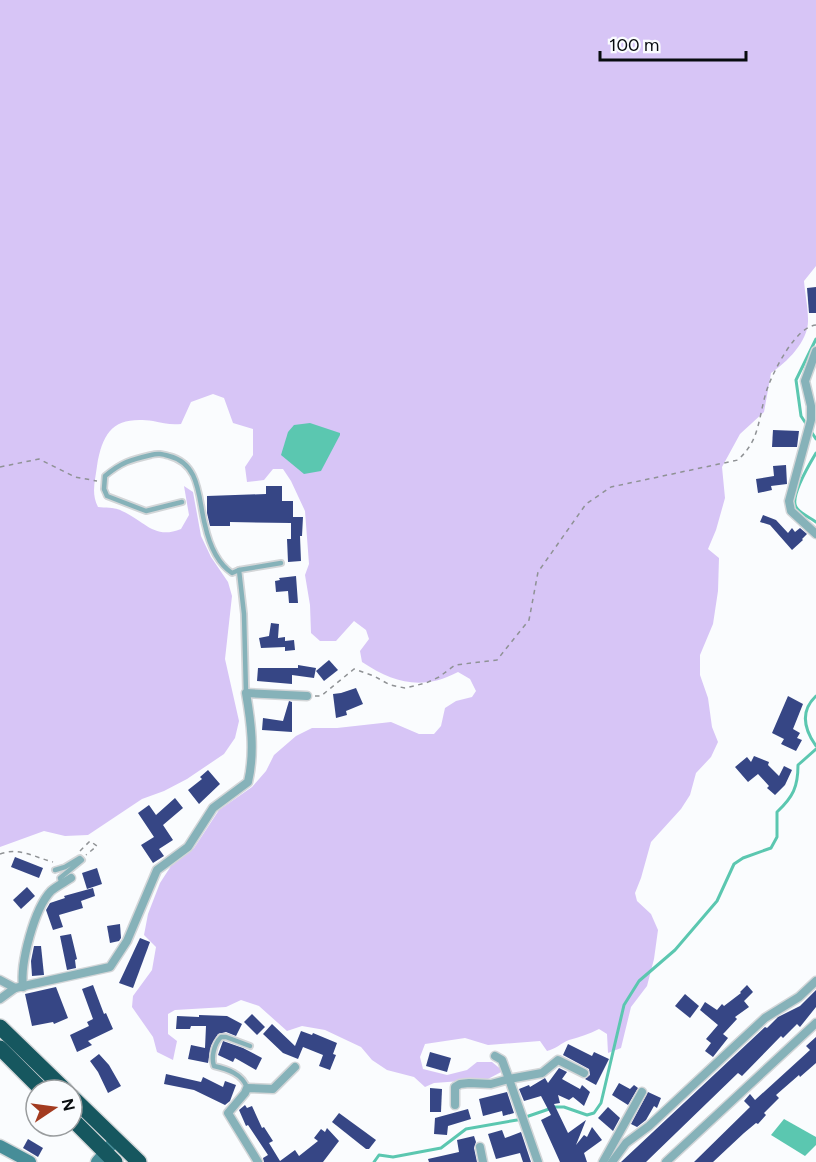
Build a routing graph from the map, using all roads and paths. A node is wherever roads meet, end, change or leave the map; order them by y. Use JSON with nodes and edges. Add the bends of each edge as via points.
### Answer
{"nodes":[{"id":1,"x":816,"y":325,"type":"edge"},
{"id":2,"x":816,"y":351,"type":"edge"},
{"id":3,"x":0,"y":467,"type":"edge"},
{"id":4,"x":104,"y":482,"type":"junction"},
{"id":5,"x":182,"y":502,"type":"dead end"},
{"id":6,"x":816,"y":534,"type":"edge"},
{"id":7,"x":281,"y":564,"type":"dead end"},
{"id":8,"x":239,"y":570,"type":"junction"},
{"id":9,"x":246,"y":693,"type":"junction"},
{"id":10,"x":308,"y":696,"type":"joint"},
{"id":11,"x":0,"y":854,"type":"edge"},
{"id":12,"x":75,"y":854,"type":"dead end"},
{"id":13,"x":82,"y":860,"type":"junction"},
{"id":14,"x":55,"y":862,"type":"dead end"},
{"id":15,"x":54,"y":870,"type":"dead end"},
{"id":16,"x":71,"y":878,"type":"dead end"},
{"id":17,"x":62,"y":884,"type":"junction"},
{"id":18,"x":0,"y":980,"type":"edge"},
{"id":19,"x":816,"y":981,"type":"edge"},
{"id":20,"x":19,"y":988,"type":"junction"},
{"id":21,"x":0,"y":999,"type":"edge"},
{"id":22,"x":816,"y":1023,"type":"edge"},
{"id":23,"x":0,"y":1027,"type":"edge"},
{"id":24,"x":250,"y":1046,"type":"dead end"},
{"id":25,"x":0,"y":1048,"type":"edge"},
{"id":26,"x":495,"y":1056,"type":"dead end"},
{"id":27,"x":295,"y":1067,"type":"dead end"},
{"id":28,"x":584,"y":1073,"type":"dead end"},
{"id":29,"x":30,"y":1078,"type":"edge"},
{"id":30,"x":53,"y":1078,"type":"edge"},
{"id":31,"x":510,"y":1078,"type":"junction"},
{"id":32,"x":246,"y":1088,"type":"junction"},
{"id":33,"x":642,"y":1092,"type":"dead end"},
{"id":34,"x":455,"y":1105,"type":"dead end"},
{"id":35,"x":84,"y":1109,"type":"edge"},
{"id":36,"x":84,"y":1133,"type":"edge"},
{"id":37,"x":116,"y":1140,"type":"junction"},
{"id":38,"x":0,"y":1146,"type":"edge"},
{"id":39,"x":480,"y":1148,"type":"dead end"},
{"id":40,"x":106,"y":1159,"type":"edge"},
{"id":41,"x":30,"y":1162,"type":"edge"},
{"id":42,"x":139,"y":1162,"type":"edge"},
{"id":43,"x":258,"y":1162,"type":"edge"},
{"id":44,"x":483,"y":1162,"type":"edge"},
{"id":45,"x":538,"y":1162,"type":"edge"},
{"id":46,"x":603,"y":1162,"type":"edge"},
{"id":47,"x":612,"y":1162,"type":"edge"},
{"id":48,"x":666,"y":1162,"type":"edge"}],
"edges":[{"from":1,"to":10,"type":"path","via":[[794,339],[769,384],[754,437],[738,460],[611,487],[586,504],[538,572],[529,620],[497,660],[455,665],[433,680],[405,688],[354,669],[321,696]]},
{"from":2,"to":6,"type":"street","via":[[805,381],[811,420],[789,501],[791,511]]},
{"from":3,"to":4,"type":"path","via":[[39,459],[75,477]]},
{"from":4,"to":5,"type":"lane","via":[[107,496],[146,511]]},
{"from":4,"to":8,"type":"lane","via":[[105,476],[122,463],[158,453],[178,458],[192,471],[198,485],[205,526],[222,566],[232,573]]},
{"from":7,"to":8,"type":"lane"},
{"from":8,"to":9,"type":"lane"},
{"from":9,"to":10,"type":"street"},
{"from":9,"to":20,"type":"street","via":[[252,747],[248,782],[213,808],[188,847],[157,870],[127,941],[110,967]]},
{"from":11,"to":14,"type":"path","via":[[23,851]]},
{"from":12,"to":13,"type":"path","via":[[90,841],[97,846]]},
{"from":13,"to":15,"type":"lane"},
{"from":13,"to":17,"type":"lane","via":[[60,878]]},
{"from":16,"to":17,"type":"street"},
{"from":17,"to":20,"type":"street","via":[[41,906]]},
{"from":18,"to":20,"type":"street"},
{"from":19,"to":47,"type":"street","via":[[765,1018],[626,1143]]},
{"from":20,"to":21,"type":"street"},
{"from":22,"to":48,"type":"street"},
{"from":23,"to":30,"type":"highway"},
{"from":24,"to":32,"type":"lane","via":[[221,1037],[212,1059],[214,1066],[242,1078]]},
{"from":25,"to":29,"type":"highway"},
{"from":26,"to":31,"type":"street","via":[[502,1060]]},
{"from":27,"to":32,"type":"street","via":[[273,1089]]},
{"from":28,"to":31,"type":"street","via":[[558,1060],[542,1073]]},
{"from":31,"to":34,"type":"street","via":[[491,1084],[460,1084],[455,1087]]},
{"from":31,"to":45,"type":"street"},
{"from":32,"to":43,"type":"street","via":[[228,1113]]},
{"from":33,"to":46,"type":"street"},
{"from":35,"to":37,"type":"highway"},
{"from":36,"to":40,"type":"highway"},
{"from":37,"to":40,"type":"main road"},
{"from":37,"to":42,"type":"highway"},
{"from":38,"to":41,"type":"main road"},
{"from":39,"to":44,"type":"street"}]}
